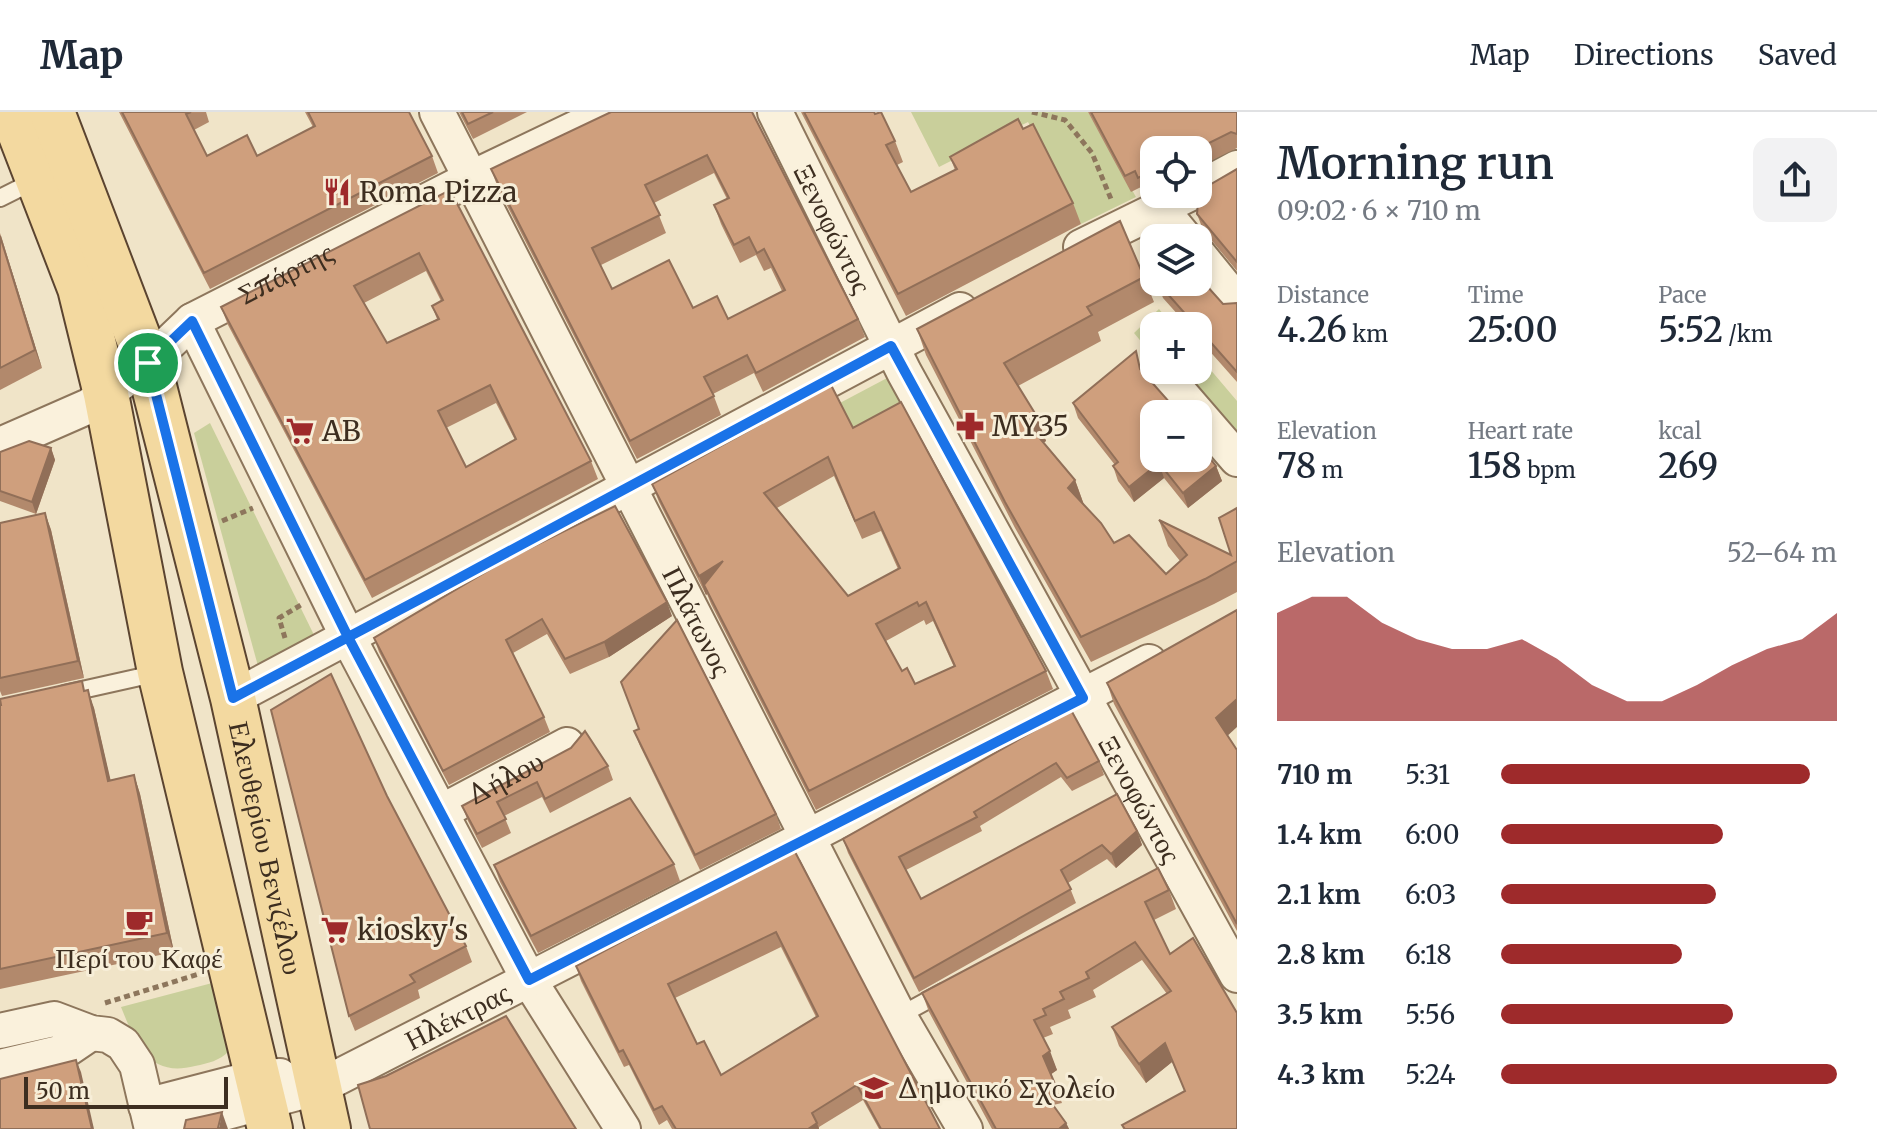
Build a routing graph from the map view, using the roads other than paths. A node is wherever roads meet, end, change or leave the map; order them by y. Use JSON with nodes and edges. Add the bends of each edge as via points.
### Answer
{"nodes":[{"id":1,"x":12,"y":112,"type":"edge"},
{"id":2,"x":52,"y":112,"type":"edge"},
{"id":3,"x":437,"y":112,"type":"edge"},
{"id":4,"x":775,"y":112,"type":"edge"},
{"id":5,"x":593,"y":115,"type":"edge"},
{"id":6,"x":1237,"y":168,"type":"edge"},
{"id":7,"x":472,"y":178,"type":"junction"},
{"id":8,"x":39,"y":179,"type":"junction"},
{"id":9,"x":1212,"y":181,"type":"edge"},
{"id":10,"x":0,"y":198,"type":"edge"},
{"id":11,"x":1162,"y":208,"type":"edge"},
{"id":12,"x":1053,"y":262,"type":"edge"},
{"id":13,"x":1212,"y":271,"type":"edge"},
{"id":14,"x":986,"y":297,"type":"edge"},
{"id":15,"x":1237,"y":302,"type":"edge"},
{"id":16,"x":192,"y":321,"type":"junction"},
{"id":17,"x":891,"y":346,"type":"junction"},
{"id":18,"x":148,"y":363,"type":"junction"},
{"id":19,"x":1172,"y":384,"type":"edge"},
{"id":20,"x":106,"y":394,"type":"junction"},
{"id":21,"x":0,"y":445,"type":"edge"},
{"id":22,"x":1237,"y":459,"type":"edge"},
{"id":23,"x":630,"y":488,"type":"junction"},
{"id":24,"x":348,"y":637,"type":"junction"},
{"id":25,"x":1181,"y":645,"type":"edge"},
{"id":26,"x":160,"y":672,"type":"junction"},
{"id":27,"x":233,"y":698,"type":"junction"},
{"id":28,"x":1083,"y":698,"type":"junction"},
{"id":29,"x":41,"y":700,"type":"edge"},
{"id":30,"x":567,"y":745,"type":"dead end"},
{"id":31,"x":443,"y":811,"type":"junction"},
{"id":32,"x":810,"y":838,"type":"junction"},
{"id":33,"x":1237,"y":975,"type":"edge"},
{"id":34,"x":529,"y":980,"type":"junction"},
{"id":35,"x":955,"y":985,"type":"edge"},
{"id":36,"x":899,"y":1016,"type":"junction"},
{"id":37,"x":0,"y":1031,"type":"edge"},
{"id":38,"x":91,"y":1033,"type":"junction"},
{"id":39,"x":0,"y":1067,"type":"edge"},
{"id":40,"x":319,"y":1087,"type":"junction"},
{"id":41,"x":264,"y":1103,"type":"edge"},
{"id":42,"x":154,"y":1121,"type":"edge"},
{"id":43,"x":328,"y":1129,"type":"edge"},
{"id":44,"x":623,"y":1129,"type":"edge"},
{"id":45,"x":965,"y":1129,"type":"edge"}],
"edges":[{"from":1,"to":8,"type":"main road","name":"Ελευθερίου Βενιζέλου"},
{"from":2,"to":18,"type":"main road","name":"Ελευθερίου Βενιζέλου"},
{"from":3,"to":7,"type":"street","name":"Πλάτωνος"},
{"from":4,"to":17,"type":"street","name":"Ξενοφώντος"},
{"from":5,"to":7,"type":"street","name":"Σπάρτης"},
{"from":6,"to":9,"type":"street"},
{"from":7,"to":16,"type":"street","name":"Σπάρτης"},
{"from":7,"to":23,"type":"street","name":"Πλάτωνος"},
{"from":8,"to":10,"type":"lane"},
{"from":8,"to":20,"type":"main road","name":"Ελευθερίου Βενιζέλου","via":[[80,288]]},
{"from":11,"to":12,"type":"street"},
{"from":13,"to":15,"type":"street"},
{"from":14,"to":17,"type":"street"},
{"from":16,"to":18,"type":"street","name":"Σπάρτης"},
{"from":16,"to":24,"type":"street"},
{"from":17,"to":23,"type":"street"},
{"from":17,"to":28,"type":"street","name":"Ξενοφώντος"},
{"from":18,"to":20,"type":"street","name":"Σπάρτης"},
{"from":18,"to":27,"type":"main road","name":"Ελευθερίου Βενιζέλου"},
{"from":19,"to":22,"type":"street"},
{"from":20,"to":21,"type":"street","name":"Σπάρτης"},
{"from":20,"to":26,"type":"main road","name":"Ελευθερίου Βενιζέλου"},
{"from":23,"to":24,"type":"street"},
{"from":23,"to":32,"type":"street","name":"Πλάτωνος"},
{"from":24,"to":27,"type":"street"},
{"from":24,"to":31,"type":"street"},
{"from":25,"to":28,"type":"street","name":"Ηλέκτρας"},
{"from":26,"to":29,"type":"lane"},
{"from":26,"to":41,"type":"main road","name":"Ελευθερίου Βενιζέλου"},
{"from":27,"to":40,"type":"main road","name":"Ελευθερίου Βενιζέλου"},
{"from":28,"to":32,"type":"street","name":"Ηλέκτρας"},
{"from":28,"to":33,"type":"street","name":"Ξενοφώντος","via":[[1168,867]]},
{"from":30,"to":31,"type":"street","name":"Δήλου"},
{"from":31,"to":34,"type":"street"},
{"from":32,"to":34,"type":"street","name":"Ηλέκτρας"},
{"from":32,"to":36,"type":"street","name":"Πλάτωνος"},
{"from":34,"to":40,"type":"street","name":"Ηλέκτρας"},
{"from":34,"to":44,"type":"street"},
{"from":35,"to":36,"type":"lane"},
{"from":36,"to":45,"type":"street","name":"Πλάτωνος"},
{"from":37,"to":38,"type":"street","via":[[54,1019]]},
{"from":38,"to":39,"type":"street","via":[[63,1052]]},
{"from":38,"to":42,"type":"street","via":[[123,1044],[137,1065]]},
{"from":40,"to":41,"type":"street","name":"Ηλέκτρας"},
{"from":40,"to":43,"type":"main road","name":"Ελευθερίου Βενιζέλου"},
{"from":41,"to":42,"type":"street","name":"Ηλέκτρας"}]}
